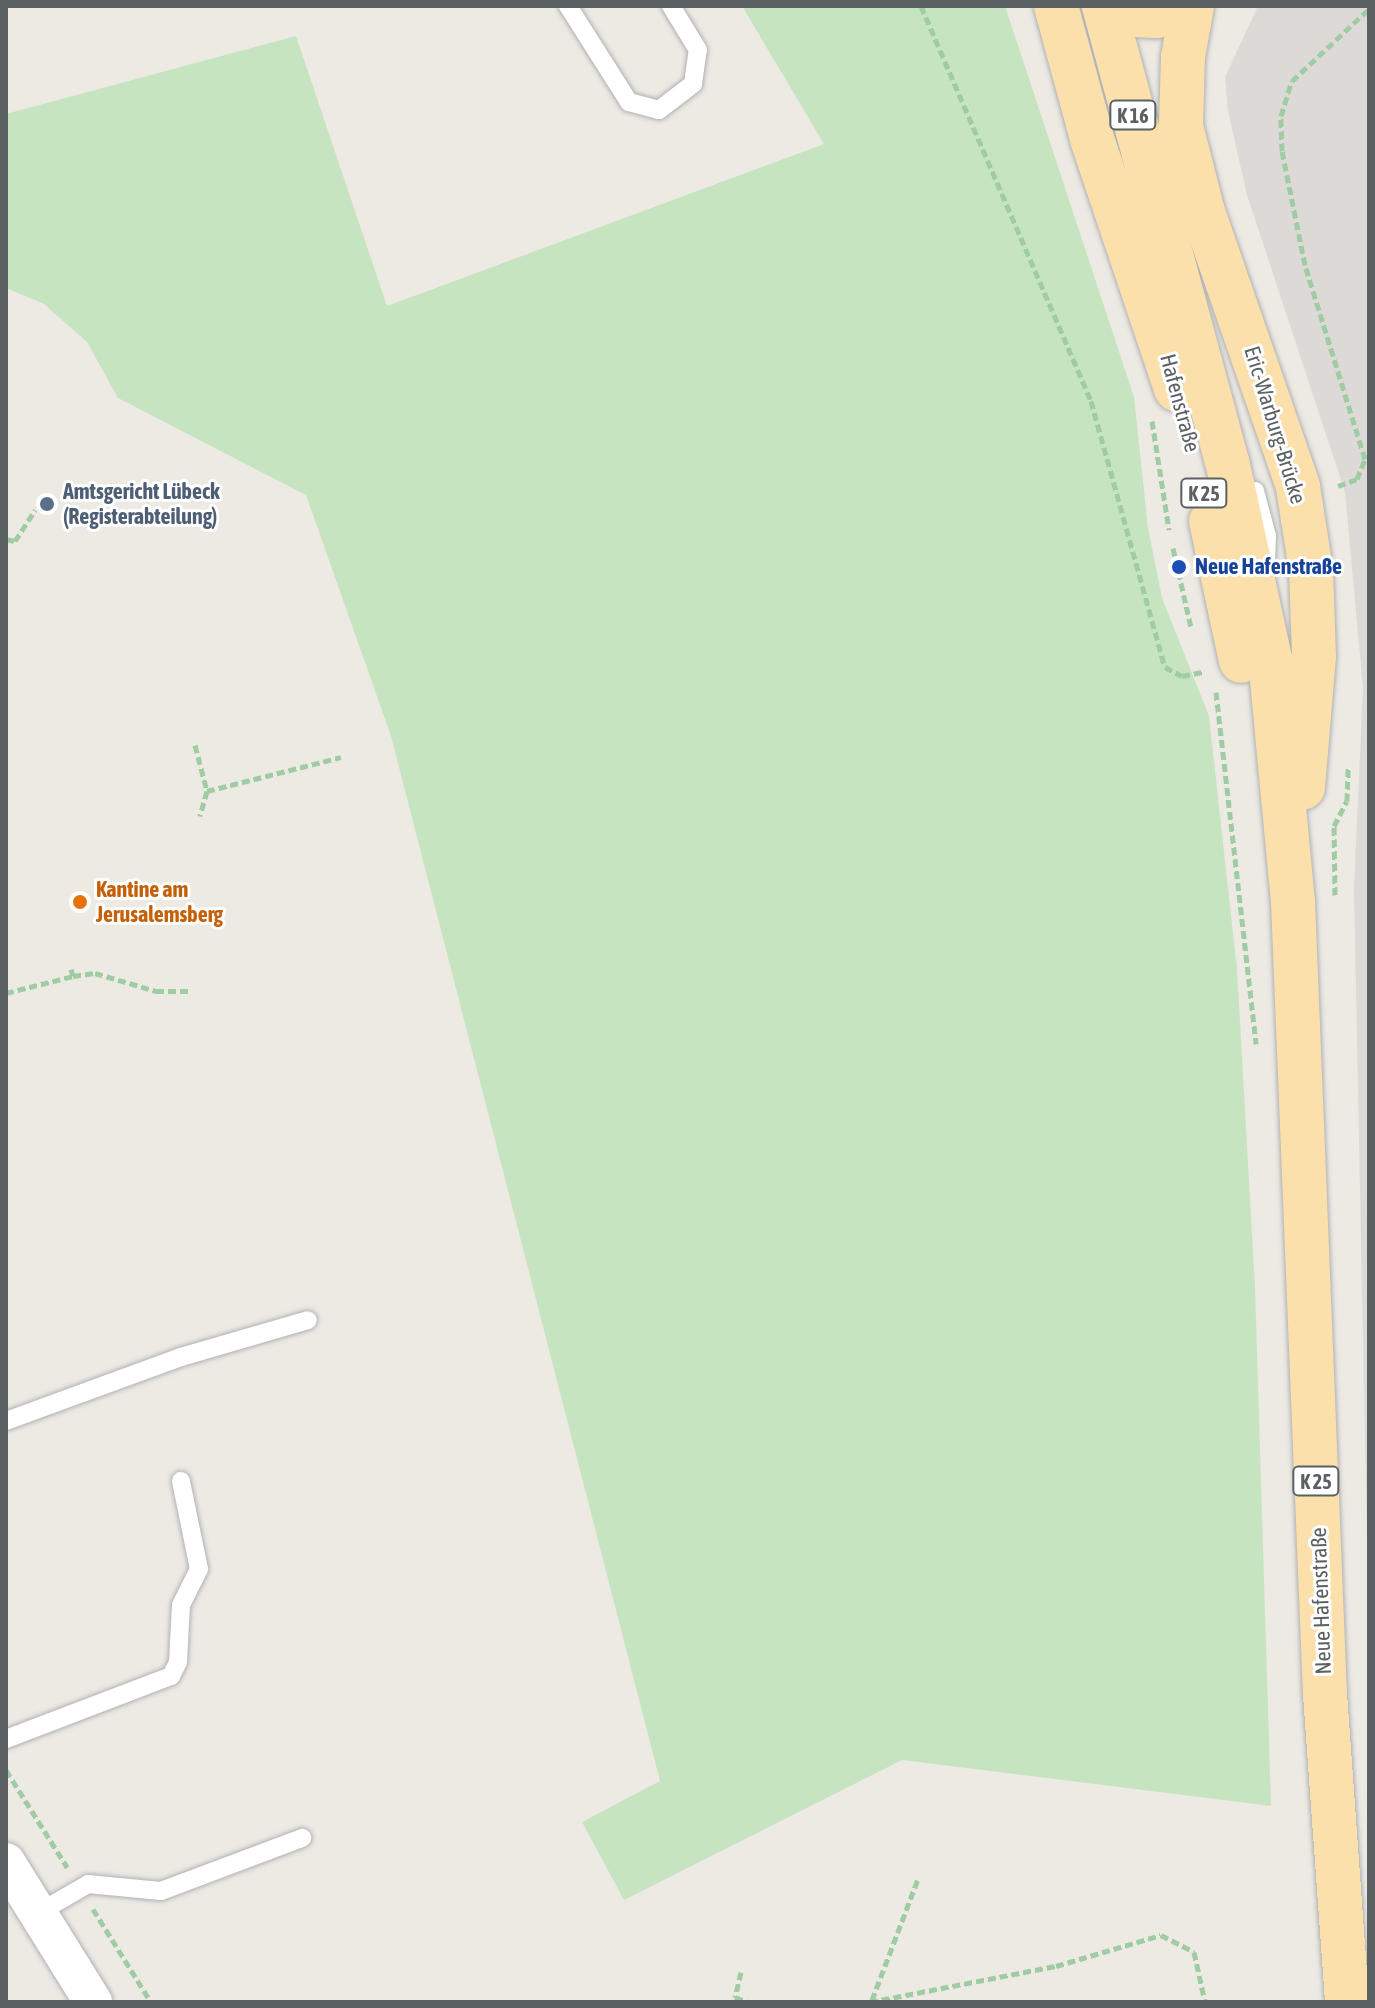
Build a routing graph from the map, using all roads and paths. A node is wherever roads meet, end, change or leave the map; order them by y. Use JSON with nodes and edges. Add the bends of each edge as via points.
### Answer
{"nodes":[{"id":1,"x":568,"y":6,"type":"edge"},
{"id":2,"x":671,"y":6,"type":"edge"},
{"id":3,"x":921,"y":6,"type":"edge"},
{"id":4,"x":1056,"y":6,"type":"edge"},
{"id":5,"x":1101,"y":6,"type":"edge"},
{"id":6,"x":1116,"y":6,"type":"edge"},
{"id":7,"x":1181,"y":6,"type":"edge"},
{"id":8,"x":1192,"y":6,"type":"edge"},
{"id":9,"x":1369,"y":9,"type":"edge"},
{"id":10,"x":1082,"y":92,"type":"junction"},
{"id":11,"x":1192,"y":167,"type":"junction"},
{"id":12,"x":1177,"y":223,"type":"junction"},
{"id":13,"x":1151,"y":416,"type":"dead end"},
{"id":14,"x":1330,"y":488,"type":"dead end"},
{"id":15,"x":35,"y":510,"type":"dead end"},
{"id":16,"x":6,"y":539,"type":"edge"},
{"id":17,"x":1193,"y":631,"type":"dead end"},
{"id":18,"x":1205,"y":657,"type":"dead end"},
{"id":19,"x":1215,"y":686,"type":"dead end"},
{"id":20,"x":195,"y":745,"type":"dead end"},
{"id":21,"x":341,"y":757,"type":"dead end"},
{"id":22,"x":207,"y":791,"type":"junction"},
{"id":23,"x":200,"y":816,"type":"dead end"},
{"id":24,"x":1293,"y":902,"type":"junction"},
{"id":25,"x":1295,"y":959,"type":"joint"},
{"id":26,"x":191,"y":991,"type":"dead end"},
{"id":27,"x":6,"y":993,"type":"edge"},
{"id":28,"x":1256,"y":1050,"type":"dead end"},
{"id":29,"x":308,"y":1320,"type":"dead end"},
{"id":30,"x":6,"y":1421,"type":"edge"},
{"id":31,"x":181,"y":1481,"type":"dead end"},
{"id":32,"x":6,"y":1739,"type":"edge"},
{"id":33,"x":302,"y":1838,"type":"dead end"},
{"id":34,"x":6,"y":1862,"type":"edge"},
{"id":35,"x":918,"y":1879,"type":"dead end"},
{"id":36,"x":38,"y":1913,"type":"junction"},
{"id":37,"x":741,"y":1972,"type":"dead end"},
{"id":38,"x":745,"y":2001,"type":"edge"},
{"id":39,"x":871,"y":2001,"type":"edge"},
{"id":40,"x":93,"y":2002,"type":"edge"},
{"id":41,"x":1205,"y":2002,"type":"edge"},
{"id":42,"x":1347,"y":2002,"type":"edge"}],
"edges":[{"from":1,"to":2,"type":"lane","via":[[629,102],[659,110],[693,84],[698,50]]},
{"from":3,"to":18,"type":"path","via":[[1091,401],[1165,667],[1182,676],[1212,670]]},
{"from":4,"to":10,"type":"main road","name":"Hafenstraße","number":"K 16"},
{"from":5,"to":10,"type":"main road","number":"K 25","via":[[1086,40]]},
{"from":5,"to":12,"type":"main road","name":"Hafenstraße","number":"K 16"},
{"from":6,"to":7,"type":"main road","via":[[1134,15],[1156,16]]},
{"from":8,"to":11,"type":"main road","name":"Eric-Warburg-Brücke","number":"K 25","via":[[1183,57],[1181,126]]},
{"from":9,"to":14,"type":"path","via":[[1292,81],[1281,116],[1282,151],[1305,265],[1365,459],[1357,479]]},
{"from":10,"to":24,"type":"main road","name":"Hafenstraße","number":"K 25","via":[[1093,142],[1163,340],[1208,507]]},
{"from":11,"to":12,"type":"lane"},
{"from":11,"to":24,"type":"main road","name":"Eric-Warburg-Brücke","number":"K 25","via":[[1298,487],[1311,570],[1314,656]]},
{"from":12,"to":24,"type":"main road","name":"Hafenstraße","number":"K 25","via":[[1264,626]]},
{"from":13,"to":17,"type":"path","via":[[1167,520]]},
{"from":15,"to":16,"type":"path","via":[[15,541]]},
{"from":19,"to":28,"type":"path","via":[[1225,732]]},
{"from":20,"to":22,"type":"path"},
{"from":21,"to":22,"type":"path"},
{"from":22,"to":23,"type":"path"},
{"from":24,"to":25,"type":"main road","name":"Hafenstraße","number":"K 25"},
{"from":25,"to":42,"type":"main road","name":"Neue Hafenstraße","number":"K 25","via":[[1325,1694]]},
{"from":26,"to":27,"type":"path","via":[[156,991],[95,973],[72,973]]},
{"from":29,"to":30,"type":"lane","via":[[181,1357]]},
{"from":31,"to":32,"type":"lane","via":[[199,1569],[181,1605],[178,1662],[171,1676]]},
{"from":33,"to":36,"type":"lane","via":[[161,1891],[88,1884]]},
{"from":34,"to":36,"type":"street"},
{"from":35,"to":39,"type":"path"},
{"from":36,"to":40,"type":"street"},
{"from":37,"to":38,"type":"path","via":[[735,1997]]},
{"from":39,"to":41,"type":"path","via":[[1056,1966],[1161,1935],[1194,1952]]}]}
